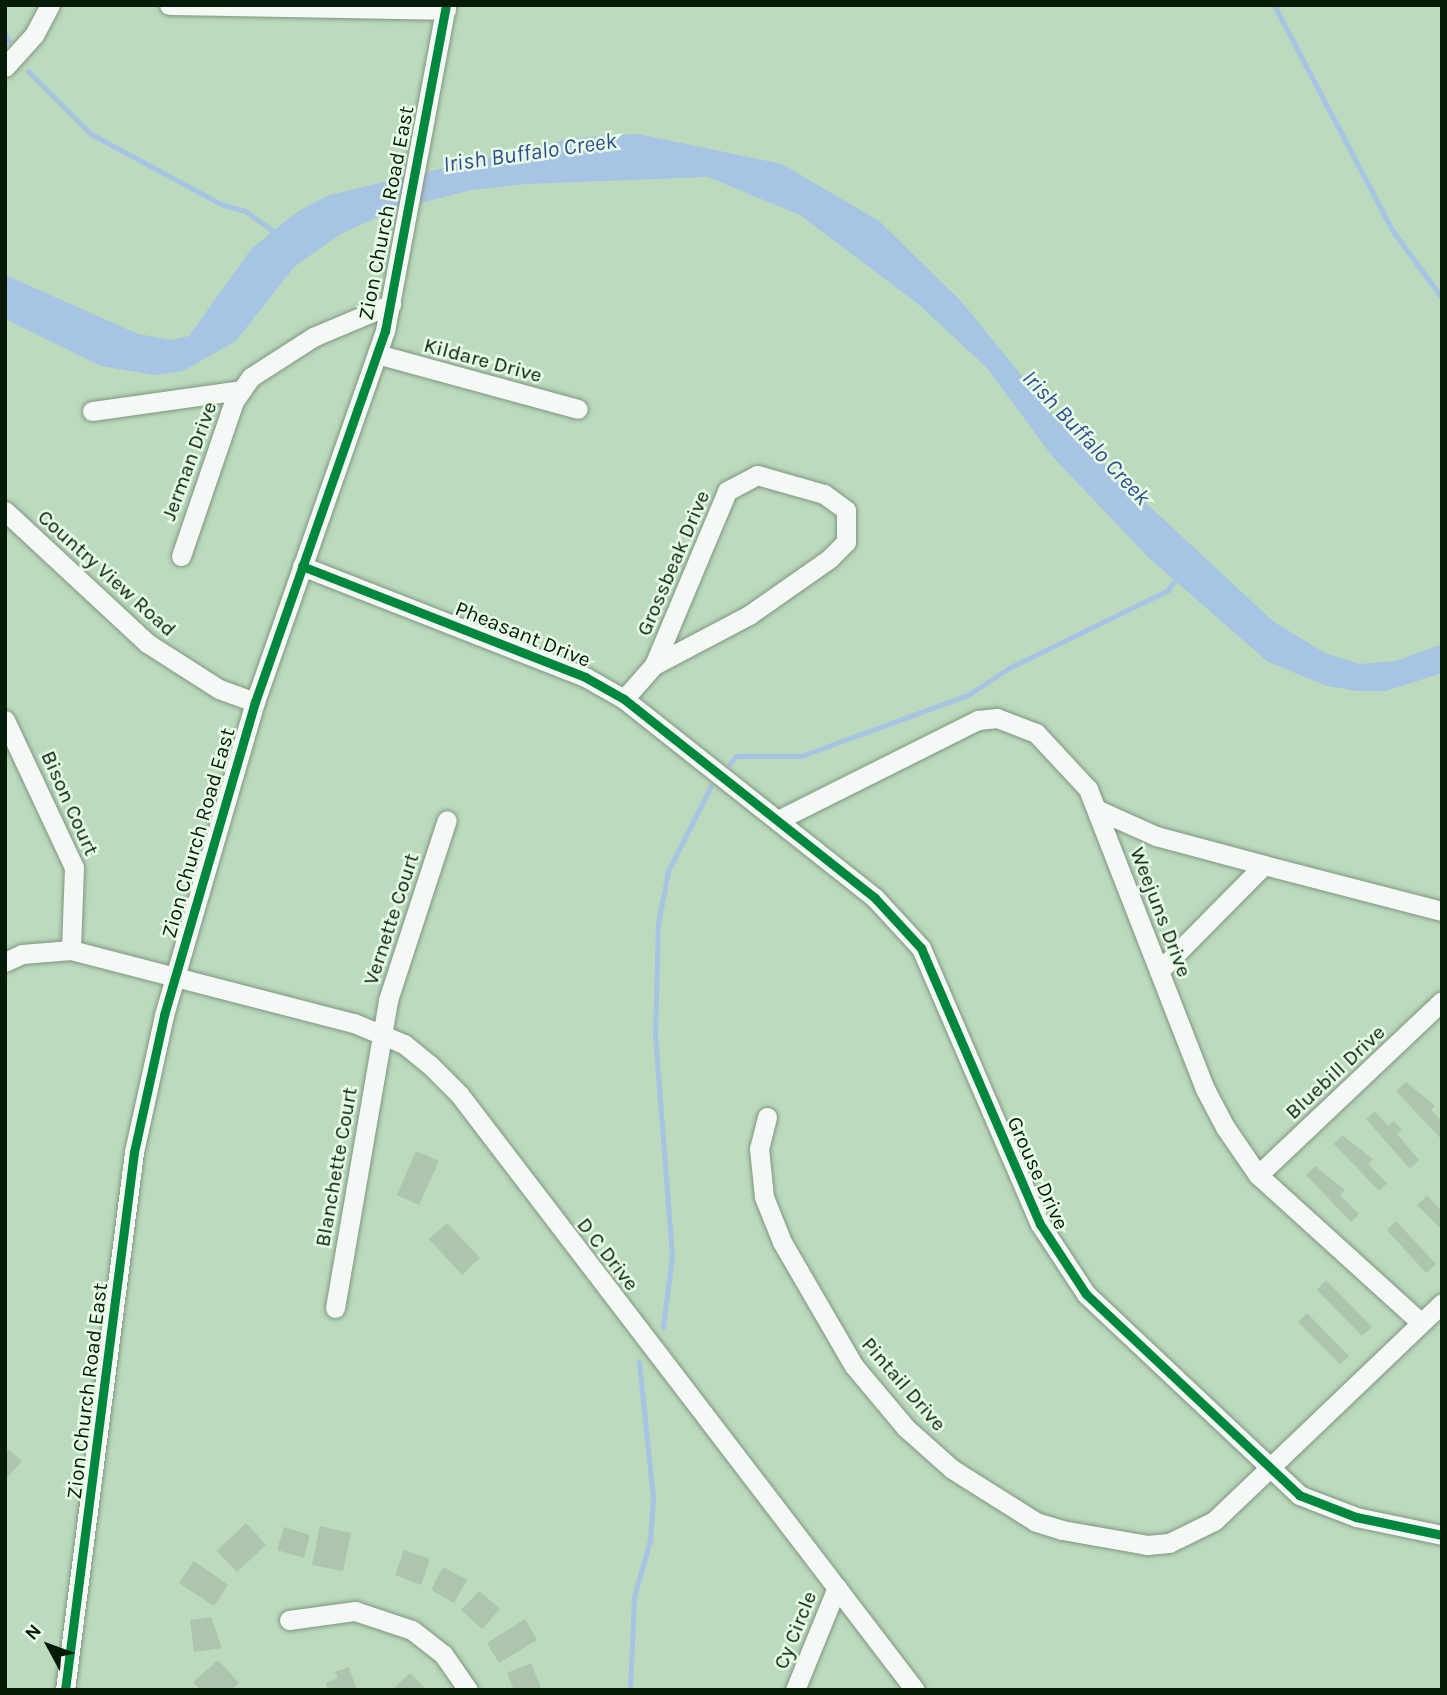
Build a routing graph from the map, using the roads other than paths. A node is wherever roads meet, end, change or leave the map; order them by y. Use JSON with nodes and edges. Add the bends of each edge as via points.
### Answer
{"nodes":[{"id":1,"x":50,"y":5,"type":"edge"},
{"id":2,"x":169,"y":5,"type":"edge"},
{"id":3,"x":446,"y":8,"type":"edge"},
{"id":4,"x":5,"y":67,"type":"edge"},
{"id":5,"x":391,"y":304,"type":"junction"},
{"id":6,"x":377,"y":354,"type":"junction"},
{"id":7,"x":242,"y":390,"type":"junction"},
{"id":8,"x":578,"y":409,"type":"dead end"},
{"id":9,"x":92,"y":411,"type":"dead end"},
{"id":10,"x":5,"y":511,"type":"edge"},
{"id":11,"x":181,"y":556,"type":"dead end"},
{"id":12,"x":302,"y":566,"type":"junction"},
{"id":13,"x":654,"y":665,"type":"junction"},
{"id":14,"x":624,"y":699,"type":"junction"},
{"id":15,"x":255,"y":702,"type":"junction"},
{"id":16,"x":5,"y":720,"type":"edge"},
{"id":17,"x":1098,"y":810,"type":"junction"},
{"id":18,"x":447,"y":820,"type":"dead end"},
{"id":19,"x":778,"y":820,"type":"junction"},
{"id":20,"x":1264,"y":865,"type":"junction"},
{"id":21,"x":1442,"y":911,"type":"edge"},
{"id":22,"x":71,"y":950,"type":"junction"},
{"id":23,"x":5,"y":962,"type":"edge"},
{"id":24,"x":1158,"y":971,"type":"junction"},
{"id":25,"x":174,"y":976,"type":"junction"},
{"id":26,"x":1442,"y":1001,"type":"edge"},
{"id":27,"x":382,"y":1034,"type":"junction"},
{"id":28,"x":767,"y":1117,"type":"dead end"},
{"id":29,"x":1258,"y":1175,"type":"junction"},
{"id":30,"x":1442,"y":1303,"type":"edge"},
{"id":31,"x":335,"y":1308,"type":"dead end"},
{"id":32,"x":1421,"y":1323,"type":"junction"},
{"id":33,"x":1270,"y":1470,"type":"junction"},
{"id":34,"x":1442,"y":1535,"type":"edge"},
{"id":35,"x":837,"y":1587,"type":"junction"},
{"id":36,"x":289,"y":1620,"type":"dead end"},
{"id":37,"x":65,"y":1690,"type":"edge"},
{"id":38,"x":468,"y":1690,"type":"edge"},
{"id":39,"x":795,"y":1690,"type":"edge"},
{"id":40,"x":915,"y":1690,"type":"edge"}],
"edges":[{"from":1,"to":4,"type":"street","via":[[34,35]]},
{"from":2,"to":3,"type":"street"},
{"from":3,"to":5,"type":"street","name":"Zion Church Road East"},
{"from":5,"to":6,"type":"street","name":"Zion Church Road East"},
{"from":5,"to":7,"type":"street","name":"Jerman Drive","via":[[277,356]]},
{"from":6,"to":8,"type":"street","name":"Kildare Drive"},
{"from":6,"to":12,"type":"street","name":"Zion Church Road East"},
{"from":7,"to":9,"type":"street"},
{"from":7,"to":11,"type":"street","name":"Jerman Drive"},
{"from":10,"to":15,"type":"street","name":"Country View Road","via":[[147,643],[219,689]]},
{"from":12,"to":14,"type":"street","name":"Pheasant Drive","via":[[585,677]]},
{"from":12,"to":15,"type":"street","name":"Zion Church Road East"},
{"from":13,"to":13,"type":"street","name":"Grossbeak Drive","via":[[727,491],[757,475],[824,494],[846,510],[846,542],[830,559],[749,615]]},
{"from":13,"to":14,"type":"street","name":"Grossbeak Drive"},
{"from":14,"to":19,"type":"street","name":"Pheasant Drive"},
{"from":15,"to":25,"type":"street","name":"Zion Church Road East"},
{"from":16,"to":22,"type":"street","name":"Bison Court","via":[[74,867]]},
{"from":17,"to":19,"type":"street","name":"Weejuns Drive","via":[[1063,757],[1036,733],[997,718],[951,732]]},
{"from":17,"to":20,"type":"street","via":[[1156,836]]},
{"from":17,"to":24,"type":"street","name":"Weejuns Drive"},
{"from":18,"to":27,"type":"street","name":"Vernette Court","via":[[400,958]]},
{"from":19,"to":33,"type":"street","name":"Grouse Drive","via":[[913,934],[1061,1262],[1086,1294]]},
{"from":20,"to":21,"type":"street"},
{"from":20,"to":24,"type":"street"},
{"from":22,"to":23,"type":"street","name":"D C Drive","via":[[22,954]]},
{"from":22,"to":25,"type":"street","name":"D C Drive"},
{"from":24,"to":29,"type":"street","name":"Weejuns Drive","via":[[1204,1087]]},
{"from":25,"to":27,"type":"street","name":"D C Drive"},
{"from":25,"to":37,"type":"street","name":"Zion Church Road East","via":[[134,1152]]},
{"from":26,"to":29,"type":"street","name":"Bluebill Drive"},
{"from":27,"to":31,"type":"street","name":"Blanchette Court"},
{"from":27,"to":35,"type":"street","name":"D C Drive","via":[[404,1044],[459,1094]]},
{"from":28,"to":33,"type":"street","name":"Pintail Drive","via":[[759,1148],[764,1197],[782,1242],[838,1341],[906,1428],[979,1489],[1036,1522],[1147,1545],[1169,1543],[1214,1521]]},
{"from":29,"to":32,"type":"street","name":"Weejuns Drive"},
{"from":30,"to":32,"type":"street","name":"Pintail Drive"},
{"from":32,"to":33,"type":"street","name":"Pintail Drive"},
{"from":33,"to":34,"type":"street","name":"Grouse Drive","via":[[1299,1495],[1324,1506]]},
{"from":35,"to":39,"type":"street","name":"Cy Circle"},
{"from":35,"to":40,"type":"street","name":"D C Drive"},
{"from":36,"to":38,"type":"street","via":[[355,1611],[412,1630],[443,1654]]}]}
